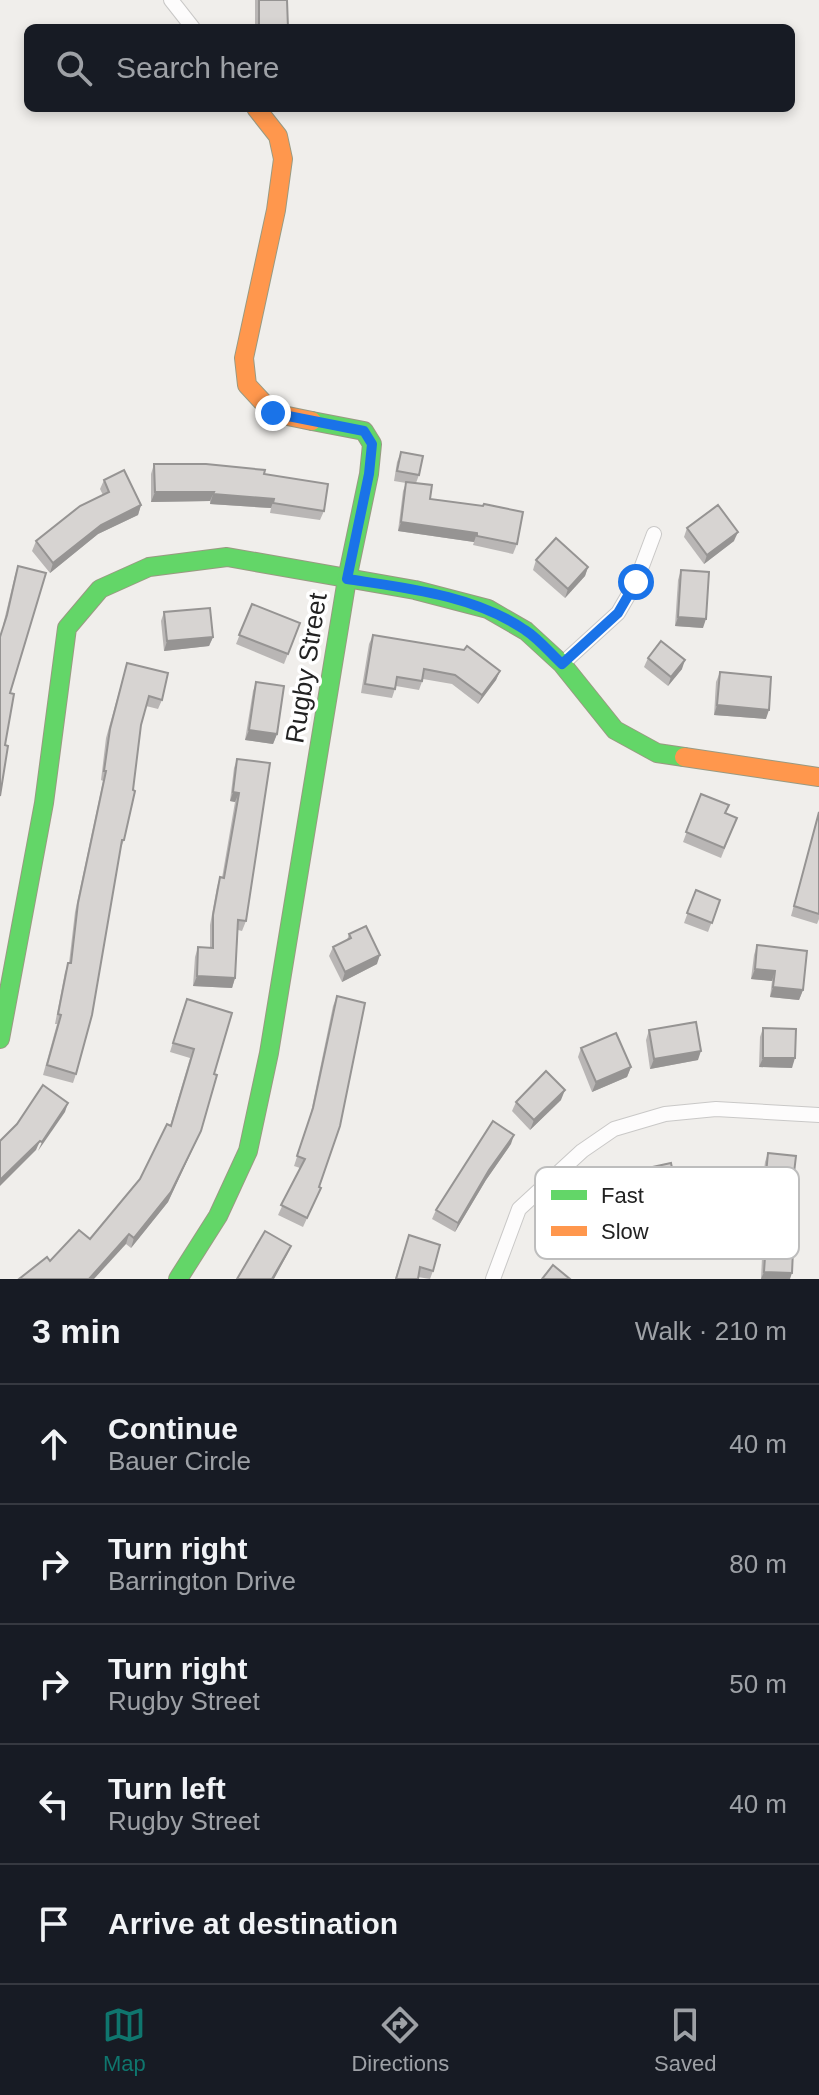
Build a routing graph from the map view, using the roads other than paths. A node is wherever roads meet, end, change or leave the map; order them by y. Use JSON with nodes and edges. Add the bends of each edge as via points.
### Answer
{"nodes":[{"id":1,"x":171,"y":0,"type":"edge"},
{"id":2,"x":190,"y":24,"type":"edge"},
{"id":3,"x":259,"y":112,"type":"edge"},
{"id":4,"x":654,"y":534,"type":"dead end"},
{"id":5,"x":347,"y":579,"type":"junction"},
{"id":6,"x":562,"y":664,"type":"junction"},
{"id":7,"x":819,"y":777,"type":"edge"},
{"id":8,"x":0,"y":1039,"type":"edge"},
{"id":9,"x":819,"y":1115,"type":"edge"},
{"id":10,"x":565,"y":1167,"type":"edge"},
{"id":11,"x":535,"y":1194,"type":"edge"},
{"id":12,"x":178,"y":1279,"type":"edge"},
{"id":13,"x":493,"y":1279,"type":"edge"}],
"edges":[{"from":1,"to":2,"type":"street"},
{"from":3,"to":5,"type":"street","name":"Rugby Street","via":[[278,136],[283,159],[244,358],[247,385],[273,413],[364,431],[372,444]]},
{"from":4,"to":6,"type":"street","via":[[618,613]]},
{"from":5,"to":6,"type":"street","via":[[488,609],[526,631]]},
{"from":5,"to":8,"type":"street","via":[[227,557],[149,567],[100,589],[67,628],[44,803]]},
{"from":5,"to":12,"type":"street","name":"Rugby Street","via":[[248,1151],[218,1216]]},
{"from":6,"to":7,"type":"street","via":[[615,730],[657,753]]},
{"from":9,"to":10,"type":"street","via":[[716,1109],[665,1114],[614,1129]]},
{"from":11,"to":13,"type":"street","via":[[519,1209]]}]}
